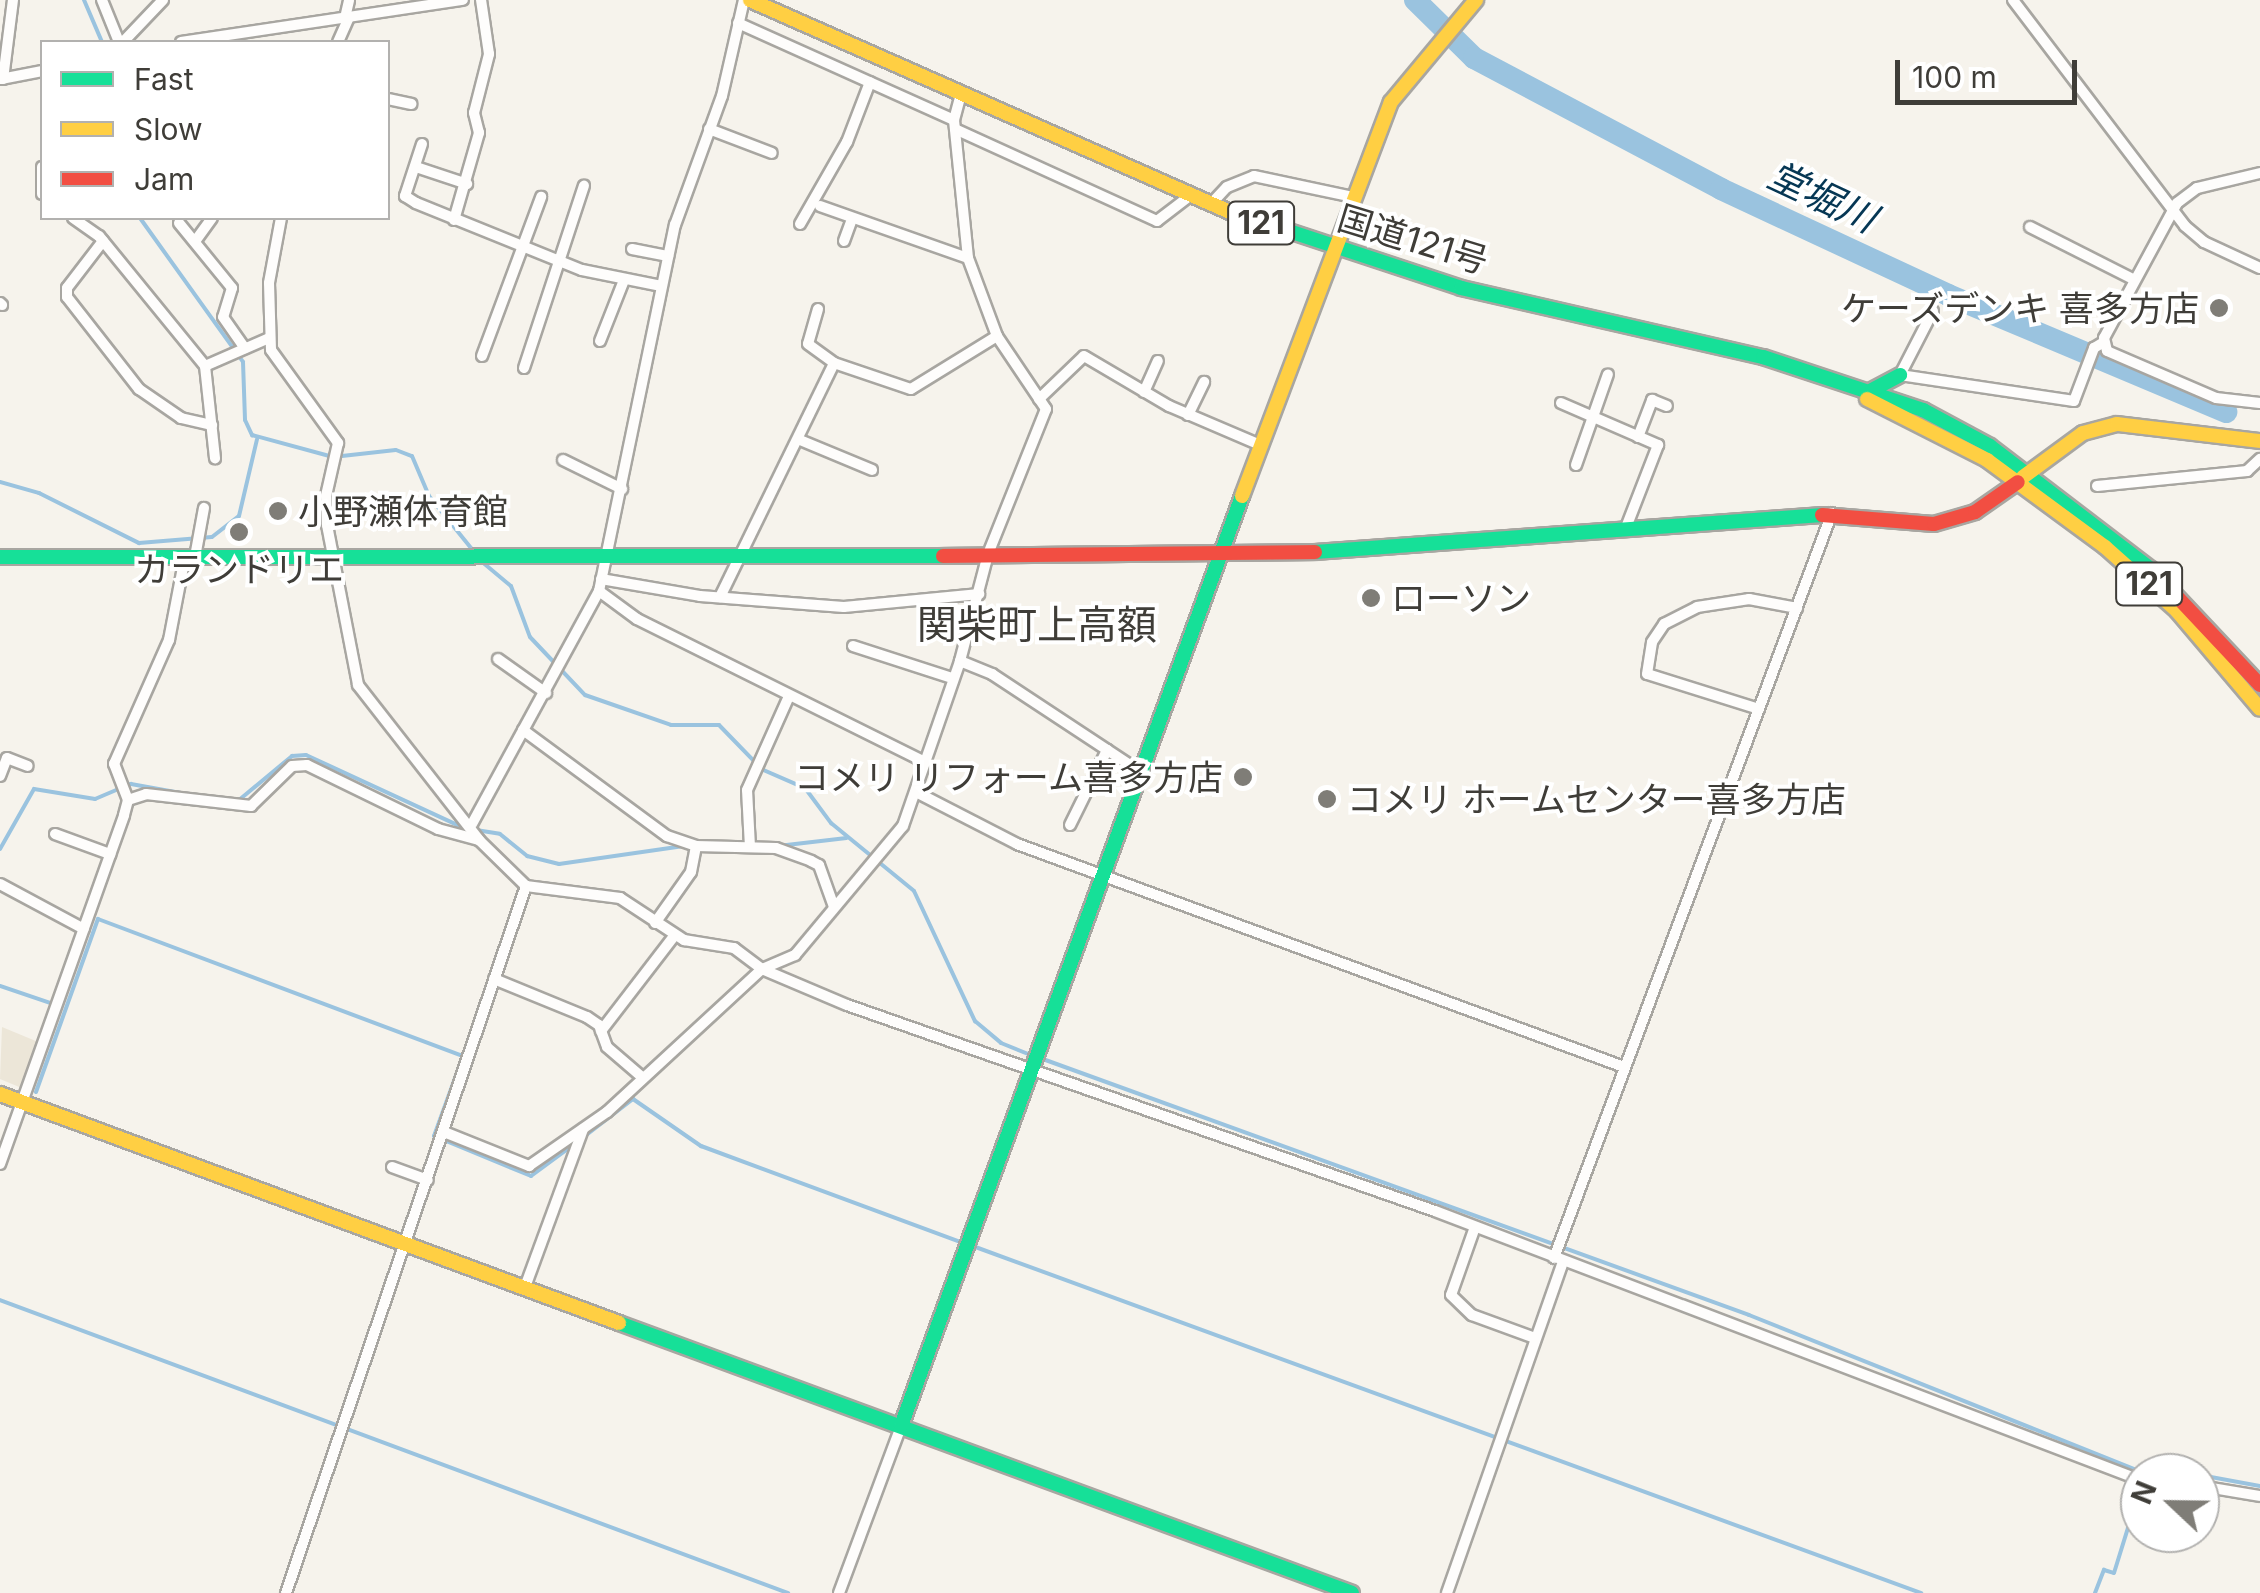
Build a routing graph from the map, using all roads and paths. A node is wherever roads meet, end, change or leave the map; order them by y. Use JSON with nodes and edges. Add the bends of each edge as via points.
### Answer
{"nodes":[{"id":1,"x":13,"y":0,"type":"edge"},
{"id":2,"x":102,"y":0,"type":"edge"},
{"id":3,"x":163,"y":0,"type":"edge"},
{"id":4,"x":348,"y":0,"type":"edge"},
{"id":5,"x":462,"y":0,"type":"edge"},
{"id":6,"x":481,"y":0,"type":"edge"},
{"id":7,"x":747,"y":0,"type":"edge"},
{"id":8,"x":1476,"y":0,"type":"edge"},
{"id":9,"x":2013,"y":0,"type":"edge"},
{"id":10,"x":347,"y":18,"type":"junction"},
{"id":11,"x":738,"y":22,"type":"junction"},
{"id":12,"x":120,"y":40,"type":"edge"},
{"id":13,"x":123,"y":40,"type":"edge"},
{"id":14,"x":195,"y":40,"type":"edge"},
{"id":15,"x":339,"y":40,"type":"edge"},
{"id":16,"x":40,"y":71,"type":"edge"},
{"id":17,"x":2,"y":79,"type":"edge"},
{"id":18,"x":870,"y":82,"type":"junction"},
{"id":19,"x":960,"y":97,"type":"junction"},
{"id":20,"x":390,"y":99,"type":"edge"},
{"id":21,"x":411,"y":104,"type":"dead end"},
{"id":22,"x":955,"y":124,"type":"junction"},
{"id":23,"x":708,"y":129,"type":"junction"},
{"id":24,"x":422,"y":144,"type":"dead end"},
{"id":25,"x":772,"y":152,"type":"dead end"},
{"id":26,"x":416,"y":168,"type":"junction"},
{"id":27,"x":2260,"y":173,"type":"edge"},
{"id":28,"x":467,"y":184,"type":"junction"},
{"id":29,"x":584,"y":186,"type":"dead end"},
{"id":30,"x":1191,"y":195,"type":"junction"},
{"id":31,"x":541,"y":197,"type":"dead end"},
{"id":32,"x":1354,"y":197,"type":"junction"},
{"id":33,"x":1211,"y":204,"type":"junction"},
{"id":34,"x":820,"y":206,"type":"dead end"},
{"id":35,"x":2171,"y":210,"type":"junction"},
{"id":36,"x":852,"y":219,"type":"junction"},
{"id":37,"x":76,"y":220,"type":"edge"},
{"id":38,"x":211,"y":220,"type":"edge"},
{"id":39,"x":454,"y":220,"type":"junction"},
{"id":40,"x":280,"y":222,"type":"edge"},
{"id":41,"x":178,"y":223,"type":"dead end"},
{"id":42,"x":800,"y":224,"type":"dead end"},
{"id":43,"x":2030,"y":228,"type":"dead end"},
{"id":44,"x":196,"y":240,"type":"junction"},
{"id":45,"x":844,"y":241,"type":"dead end"},
{"id":46,"x":103,"y":242,"type":"junction"},
{"id":47,"x":1335,"y":248,"type":"junction"},
{"id":48,"x":525,"y":249,"type":"junction"},
{"id":49,"x":632,"y":250,"type":"dead end"},
{"id":50,"x":668,"y":256,"type":"junction"},
{"id":51,"x":968,"y":258,"type":"junction"},
{"id":52,"x":556,"y":260,"type":"junction"},
{"id":53,"x":2260,"y":268,"type":"edge"},
{"id":54,"x":2133,"y":279,"type":"junction"},
{"id":55,"x":624,"y":280,"type":"junction"},
{"id":56,"x":661,"y":286,"type":"junction"},
{"id":57,"x":818,"y":309,"type":"dead end"},
{"id":58,"x":1932,"y":310,"type":"dead end"},
{"id":59,"x":997,"y":336,"type":"junction"},
{"id":60,"x":269,"y":338,"type":"junction"},
{"id":61,"x":600,"y":341,"type":"dead end"},
{"id":62,"x":2099,"y":345,"type":"junction"},
{"id":63,"x":246,"y":348,"type":"junction"},
{"id":64,"x":482,"y":356,"type":"dead end"},
{"id":65,"x":1158,"y":362,"type":"dead end"},
{"id":66,"x":834,"y":363,"type":"junction"},
{"id":67,"x":205,"y":366,"type":"junction"},
{"id":68,"x":524,"y":368,"type":"dead end"},
{"id":69,"x":1798,"y":368,"type":"junction"},
{"id":70,"x":1608,"y":374,"type":"dead end"},
{"id":71,"x":1900,"y":375,"type":"junction"},
{"id":72,"x":1204,"y":382,"type":"dead end"},
{"id":73,"x":1872,"y":390,"type":"junction"},
{"id":74,"x":1144,"y":392,"type":"junction"},
{"id":75,"x":1038,"y":399,"type":"junction"},
{"id":76,"x":1900,"y":400,"type":"junction"},
{"id":77,"x":1561,"y":403,"type":"dead end"},
{"id":78,"x":2260,"y":404,"type":"edge"},
{"id":79,"x":1667,"y":406,"type":"dead end"},
{"id":80,"x":1188,"y":415,"type":"junction"},
{"id":81,"x":1592,"y":416,"type":"junction"},
{"id":82,"x":212,"y":424,"type":"junction"},
{"id":83,"x":1638,"y":436,"type":"junction"},
{"id":84,"x":800,"y":440,"type":"junction"},
{"id":85,"x":2260,"y":442,"type":"edge"},
{"id":86,"x":1258,"y":444,"type":"junction"},
{"id":87,"x":215,"y":458,"type":"dead end"},
{"id":88,"x":2260,"y":459,"type":"edge"},
{"id":89,"x":564,"y":460,"type":"dead end"},
{"id":90,"x":1576,"y":465,"type":"dead end"},
{"id":91,"x":872,"y":470,"type":"dead end"},
{"id":92,"x":2024,"y":477,"type":"junction"},
{"id":93,"x":2097,"y":486,"type":"dead end"},
{"id":94,"x":622,"y":489,"type":"junction"},
{"id":95,"x":204,"y":508,"type":"dead end"},
{"id":96,"x":1833,"y":512,"type":"junction"},
{"id":97,"x":1625,"y":530,"type":"junction"},
{"id":98,"x":988,"y":554,"type":"junction"},
{"id":99,"x":605,"y":555,"type":"junction"},
{"id":100,"x":331,"y":556,"type":"junction"},
{"id":101,"x":740,"y":556,"type":"junction"},
{"id":102,"x":1216,"y":556,"type":"junction"},
{"id":103,"x":0,"y":557,"type":"edge"},
{"id":104,"x":190,"y":557,"type":"junction"},
{"id":105,"x":600,"y":585,"type":"junction"},
{"id":106,"x":978,"y":594,"type":"junction"},
{"id":107,"x":720,"y":597,"type":"junction"},
{"id":108,"x":1796,"y":608,"type":"junction"},
{"id":109,"x":853,"y":646,"type":"dead end"},
{"id":110,"x":498,"y":659,"type":"dead end"},
{"id":111,"x":960,"y":661,"type":"junction"},
{"id":112,"x":952,"y":678,"type":"junction"},
{"id":113,"x":2260,"y":685,"type":"edge"},
{"id":114,"x":546,"y":692,"type":"junction"},
{"id":115,"x":790,"y":696,"type":"junction"},
{"id":116,"x":2260,"y":708,"type":"edge"},
{"id":117,"x":1758,"y":710,"type":"junction"},
{"id":118,"x":523,"y":730,"type":"junction"},
{"id":119,"x":1106,"y":750,"type":"junction"},
{"id":120,"x":926,"y":762,"type":"junction"},
{"id":121,"x":28,"y":766,"type":"dead end"},
{"id":122,"x":1139,"y":771,"type":"junction"},
{"id":123,"x":0,"y":776,"type":"edge"},
{"id":124,"x":916,"y":792,"type":"junction"},
{"id":125,"x":127,"y":797,"type":"junction"},
{"id":126,"x":1070,"y":825,"type":"dead end"},
{"id":127,"x":475,"y":832,"type":"junction"},
{"id":128,"x":55,"y":834,"type":"dead end"},
{"id":129,"x":696,"y":846,"type":"junction"},
{"id":130,"x":750,"y":847,"type":"junction"},
{"id":131,"x":110,"y":854,"type":"junction"},
{"id":132,"x":1098,"y":875,"type":"junction"},
{"id":133,"x":0,"y":884,"type":"edge"},
{"id":134,"x":526,"y":886,"type":"junction"},
{"id":135,"x":834,"y":907,"type":"junction"},
{"id":136,"x":655,"y":923,"type":"junction"},
{"id":137,"x":84,"y":928,"type":"junction"},
{"id":138,"x":675,"y":935,"type":"junction"},
{"id":139,"x":762,"y":969,"type":"junction"},
{"id":140,"x":494,"y":979,"type":"junction"},
{"id":141,"x":600,"y":1031,"type":"junction"},
{"id":142,"x":1624,"y":1066,"type":"junction"},
{"id":143,"x":1029,"y":1069,"type":"junction"},
{"id":144,"x":642,"y":1078,"type":"junction"},
{"id":145,"x":0,"y":1094,"type":"edge"},
{"id":146,"x":23,"y":1105,"type":"junction"},
{"id":147,"x":583,"y":1127,"type":"junction"},
{"id":148,"x":444,"y":1132,"type":"junction"},
{"id":149,"x":0,"y":1164,"type":"edge"},
{"id":150,"x":392,"y":1167,"type":"dead end"},
{"id":151,"x":428,"y":1180,"type":"junction"},
{"id":152,"x":1475,"y":1227,"type":"junction"},
{"id":153,"x":406,"y":1242,"type":"junction"},
{"id":154,"x":1558,"y":1260,"type":"junction"},
{"id":155,"x":524,"y":1287,"type":"junction"},
{"id":156,"x":1536,"y":1338,"type":"junction"},
{"id":157,"x":901,"y":1426,"type":"junction"},
{"id":158,"x":2120,"y":1472,"type":"edge"},
{"id":159,"x":2220,"y":1489,"type":"edge"},
{"id":160,"x":2260,"y":1496,"type":"edge"},
{"id":161,"x":286,"y":1593,"type":"edge"},
{"id":162,"x":839,"y":1593,"type":"edge"},
{"id":163,"x":1352,"y":1593,"type":"edge"},
{"id":164,"x":1447,"y":1593,"type":"edge"}],
"edges":[{"from":1,"to":17,"type":"street"},
{"from":2,"to":12,"type":"street"},
{"from":3,"to":13,"type":"street"},
{"from":4,"to":10,"type":"street"},
{"from":5,"to":10,"type":"street"},
{"from":6,"to":28,"type":"street","via":[[489,54]]},
{"from":7,"to":11,"type":"street"},
{"from":7,"to":19,"type":"main road","name":"国道121号","number":"121"},
{"from":8,"to":32,"type":"main road","via":[[1398,87]]},
{"from":9,"to":35,"type":"street"},
{"from":10,"to":14,"type":"street"},
{"from":10,"to":15,"type":"street"},
{"from":11,"to":18,"type":"street"},
{"from":11,"to":23,"type":"street"},
{"from":16,"to":17,"type":"street"},
{"from":18,"to":22,"type":"street"},
{"from":18,"to":42,"type":"street","via":[[847,142]]},
{"from":19,"to":22,"type":"street"},
{"from":19,"to":30,"type":"main road","name":"国道121号","number":"121"},
{"from":20,"to":21,"type":"street"},
{"from":22,"to":30,"type":"street","via":[[1157,221]]},
{"from":22,"to":51,"type":"street"},
{"from":23,"to":25,"type":"street"},
{"from":23,"to":50,"type":"street"},
{"from":24,"to":26,"type":"street"},
{"from":26,"to":28,"type":"street"},
{"from":26,"to":39,"type":"street","via":[[405,196]]},
{"from":27,"to":35,"type":"street","via":[[2196,188]]},
{"from":28,"to":39,"type":"street"},
{"from":29,"to":52,"type":"street"},
{"from":30,"to":33,"type":"main road","name":"国道121号","number":"121"},
{"from":31,"to":48,"type":"street"},
{"from":32,"to":33,"type":"street","via":[[1254,176],[1227,187]]},
{"from":32,"to":47,"type":"main road"},
{"from":33,"to":47,"type":"main road","name":"国道121号","number":"121"},
{"from":34,"to":36,"type":"street"},
{"from":35,"to":53,"type":"street","via":[[2204,242]]},
{"from":35,"to":54,"type":"street"},
{"from":36,"to":45,"type":"street"},
{"from":36,"to":51,"type":"street"},
{"from":37,"to":46,"type":"street"},
{"from":38,"to":44,"type":"street"},
{"from":39,"to":48,"type":"street"},
{"from":40,"to":60,"type":"street","via":[[269,283]]},
{"from":41,"to":44,"type":"street"},
{"from":43,"to":54,"type":"street"},
{"from":44,"to":63,"type":"street","via":[[232,288],[223,317]]},
{"from":46,"to":67,"type":"street"},
{"from":46,"to":82,"type":"street","via":[[67,288],[67,298],[139,389],[180,418]]},
{"from":47,"to":69,"type":"main road","name":"国道121号","number":"121","via":[[1496,296]]},
{"from":47,"to":86,"type":"main road"},
{"from":48,"to":52,"type":"street"},
{"from":48,"to":64,"type":"street"},
{"from":49,"to":50,"type":"street"},
{"from":50,"to":56,"type":"street"},
{"from":51,"to":59,"type":"street"},
{"from":52,"to":55,"type":"street"},
{"from":52,"to":68,"type":"street","via":[[560,269]]},
{"from":54,"to":62,"type":"street"},
{"from":55,"to":56,"type":"street"},
{"from":55,"to":61,"type":"street"},
{"from":56,"to":94,"type":"street"},
{"from":57,"to":66,"type":"street","via":[[808,344]]},
{"from":58,"to":71,"type":"street"},
{"from":59,"to":66,"type":"street","via":[[911,389]]},
{"from":59,"to":75,"type":"street"},
{"from":60,"to":63,"type":"street"},
{"from":60,"to":100,"type":"street","via":[[274,358],[338,443],[326,496]]},
{"from":62,"to":71,"type":"street","via":[[2074,401]]},
{"from":62,"to":78,"type":"street","via":[[2216,398],[2251,397]]},
{"from":63,"to":67,"type":"street"},
{"from":65,"to":74,"type":"street"},
{"from":66,"to":84,"type":"street"},
{"from":67,"to":82,"type":"street"},
{"from":69,"to":73,"type":"main road","name":"国道121号","number":"121"},
{"from":69,"to":92,"type":"main road","name":"国道121号","number":"121"},
{"from":70,"to":81,"type":"street"},
{"from":71,"to":73,"type":"main road"},
{"from":71,"to":76,"type":"main road"},
{"from":72,"to":80,"type":"street"},
{"from":73,"to":76,"type":"main road","name":"国道121号","number":"121"},
{"from":74,"to":75,"type":"street","via":[[1078,356]]},
{"from":74,"to":80,"type":"street"},
{"from":75,"to":98,"type":"street","via":[[1045,415]]},
{"from":76,"to":92,"type":"main road","name":"国道121号","number":"121"},
{"from":77,"to":81,"type":"street"},
{"from":79,"to":83,"type":"street","via":[[1652,400]]},
{"from":80,"to":86,"type":"street"},
{"from":81,"to":83,"type":"street"},
{"from":81,"to":90,"type":"street"},
{"from":82,"to":87,"type":"street"},
{"from":83,"to":97,"type":"street","via":[[1658,445]]},
{"from":84,"to":91,"type":"street"},
{"from":84,"to":101,"type":"street"},
{"from":85,"to":92,"type":"main road","via":[[2117,424],[2083,433]]},
{"from":86,"to":102,"type":"main road"},
{"from":88,"to":93,"type":"street","via":[[2247,472]]},
{"from":89,"to":94,"type":"street"},
{"from":92,"to":96,"type":"main road","via":[[1976,512],[1934,524]]},
{"from":92,"to":113,"type":"main road","number":"121","via":[[2148,564]]},
{"from":92,"to":116,"type":"main road","number":"121","via":[[2139,574]]},
{"from":94,"to":99,"type":"street"},
{"from":95,"to":104,"type":"street"},
{"from":96,"to":97,"type":"main road"},
{"from":96,"to":108,"type":"street"},
{"from":97,"to":102,"type":"main road"},
{"from":98,"to":101,"type":"main road"},
{"from":98,"to":102,"type":"main road"},
{"from":98,"to":106,"type":"street"},
{"from":99,"to":100,"type":"main road"},
{"from":99,"to":101,"type":"main road"},
{"from":99,"to":105,"type":"street"},
{"from":100,"to":104,"type":"main road"},
{"from":100,"to":127,"type":"street","via":[[364,697]]},
{"from":101,"to":107,"type":"street"},
{"from":102,"to":122,"type":"main road"},
{"from":103,"to":104,"type":"main road"},
{"from":104,"to":125,"type":"street","via":[[169,640],[117,753]]},
{"from":105,"to":107,"type":"street"},
{"from":105,"to":114,"type":"street"},
{"from":105,"to":115,"type":"street","via":[[637,619]]},
{"from":106,"to":107,"type":"street","via":[[844,607]]},
{"from":106,"to":111,"type":"street"},
{"from":108,"to":117,"type":"street"},
{"from":108,"to":117,"type":"street","via":[[1749,599],[1697,607],[1664,624],[1652,642],[1647,674]]},
{"from":109,"to":112,"type":"street"},
{"from":110,"to":114,"type":"street"},
{"from":111,"to":112,"type":"street"},
{"from":111,"to":119,"type":"street"},
{"from":112,"to":120,"type":"street"},
{"from":114,"to":118,"type":"street"},
{"from":115,"to":120,"type":"street"},
{"from":115,"to":130,"type":"street","via":[[747,790]]},
{"from":117,"to":142,"type":"street"},
{"from":118,"to":127,"type":"street"},
{"from":118,"to":129,"type":"street","via":[[667,836]]},
{"from":119,"to":122,"type":"street"},
{"from":119,"to":126,"type":"street"},
{"from":120,"to":124,"type":"street"},
{"from":121,"to":123,"type":"street","via":[[8,758]]},
{"from":122,"to":132,"type":"main road"},
{"from":124,"to":132,"type":"street","via":[[993,834]]},
{"from":124,"to":135,"type":"street","via":[[903,826]]},
{"from":125,"to":127,"type":"street","via":[[251,806],[282,774],[307,764],[438,829]]},
{"from":125,"to":131,"type":"street"},
{"from":127,"to":134,"type":"street"},
{"from":128,"to":131,"type":"street"},
{"from":129,"to":130,"type":"street"},
{"from":129,"to":136,"type":"street","via":[[691,872]]},
{"from":130,"to":135,"type":"street","via":[[776,848],[818,865]]},
{"from":131,"to":137,"type":"street"},
{"from":132,"to":142,"type":"street"},
{"from":132,"to":143,"type":"main road"},
{"from":133,"to":137,"type":"street"},
{"from":134,"to":136,"type":"street","via":[[620,898]]},
{"from":134,"to":140,"type":"street"},
{"from":135,"to":139,"type":"street","via":[[794,955]]},
{"from":136,"to":138,"type":"street"},
{"from":137,"to":146,"type":"street"},
{"from":138,"to":139,"type":"street","via":[[734,948]]},
{"from":138,"to":141,"type":"street"},
{"from":139,"to":143,"type":"street"},
{"from":139,"to":144,"type":"street"},
{"from":140,"to":141,"type":"street","via":[[566,1006]]},
{"from":140,"to":148,"type":"street"},
{"from":141,"to":144,"type":"street","via":[[607,1047]]},
{"from":142,"to":154,"type":"street"},
{"from":143,"to":152,"type":"street"},
{"from":143,"to":157,"type":"main road"},
{"from":144,"to":147,"type":"street"},
{"from":145,"to":146,"type":"main road"},
{"from":146,"to":149,"type":"street"},
{"from":146,"to":153,"type":"main road"},
{"from":147,"to":148,"type":"street","via":[[529,1166]]},
{"from":147,"to":155,"type":"street"},
{"from":148,"to":151,"type":"street"},
{"from":150,"to":151,"type":"street"},
{"from":151,"to":153,"type":"street"},
{"from":152,"to":154,"type":"street"},
{"from":152,"to":156,"type":"street","via":[[1451,1294],[1472,1315]]},
{"from":153,"to":155,"type":"main road"},
{"from":153,"to":161,"type":"street"},
{"from":154,"to":156,"type":"street"},
{"from":154,"to":158,"type":"street"},
{"from":155,"to":157,"type":"main road"},
{"from":156,"to":164,"type":"street"},
{"from":157,"to":162,"type":"street"},
{"from":157,"to":163,"type":"main road"},
{"from":159,"to":160,"type":"street"}]}
